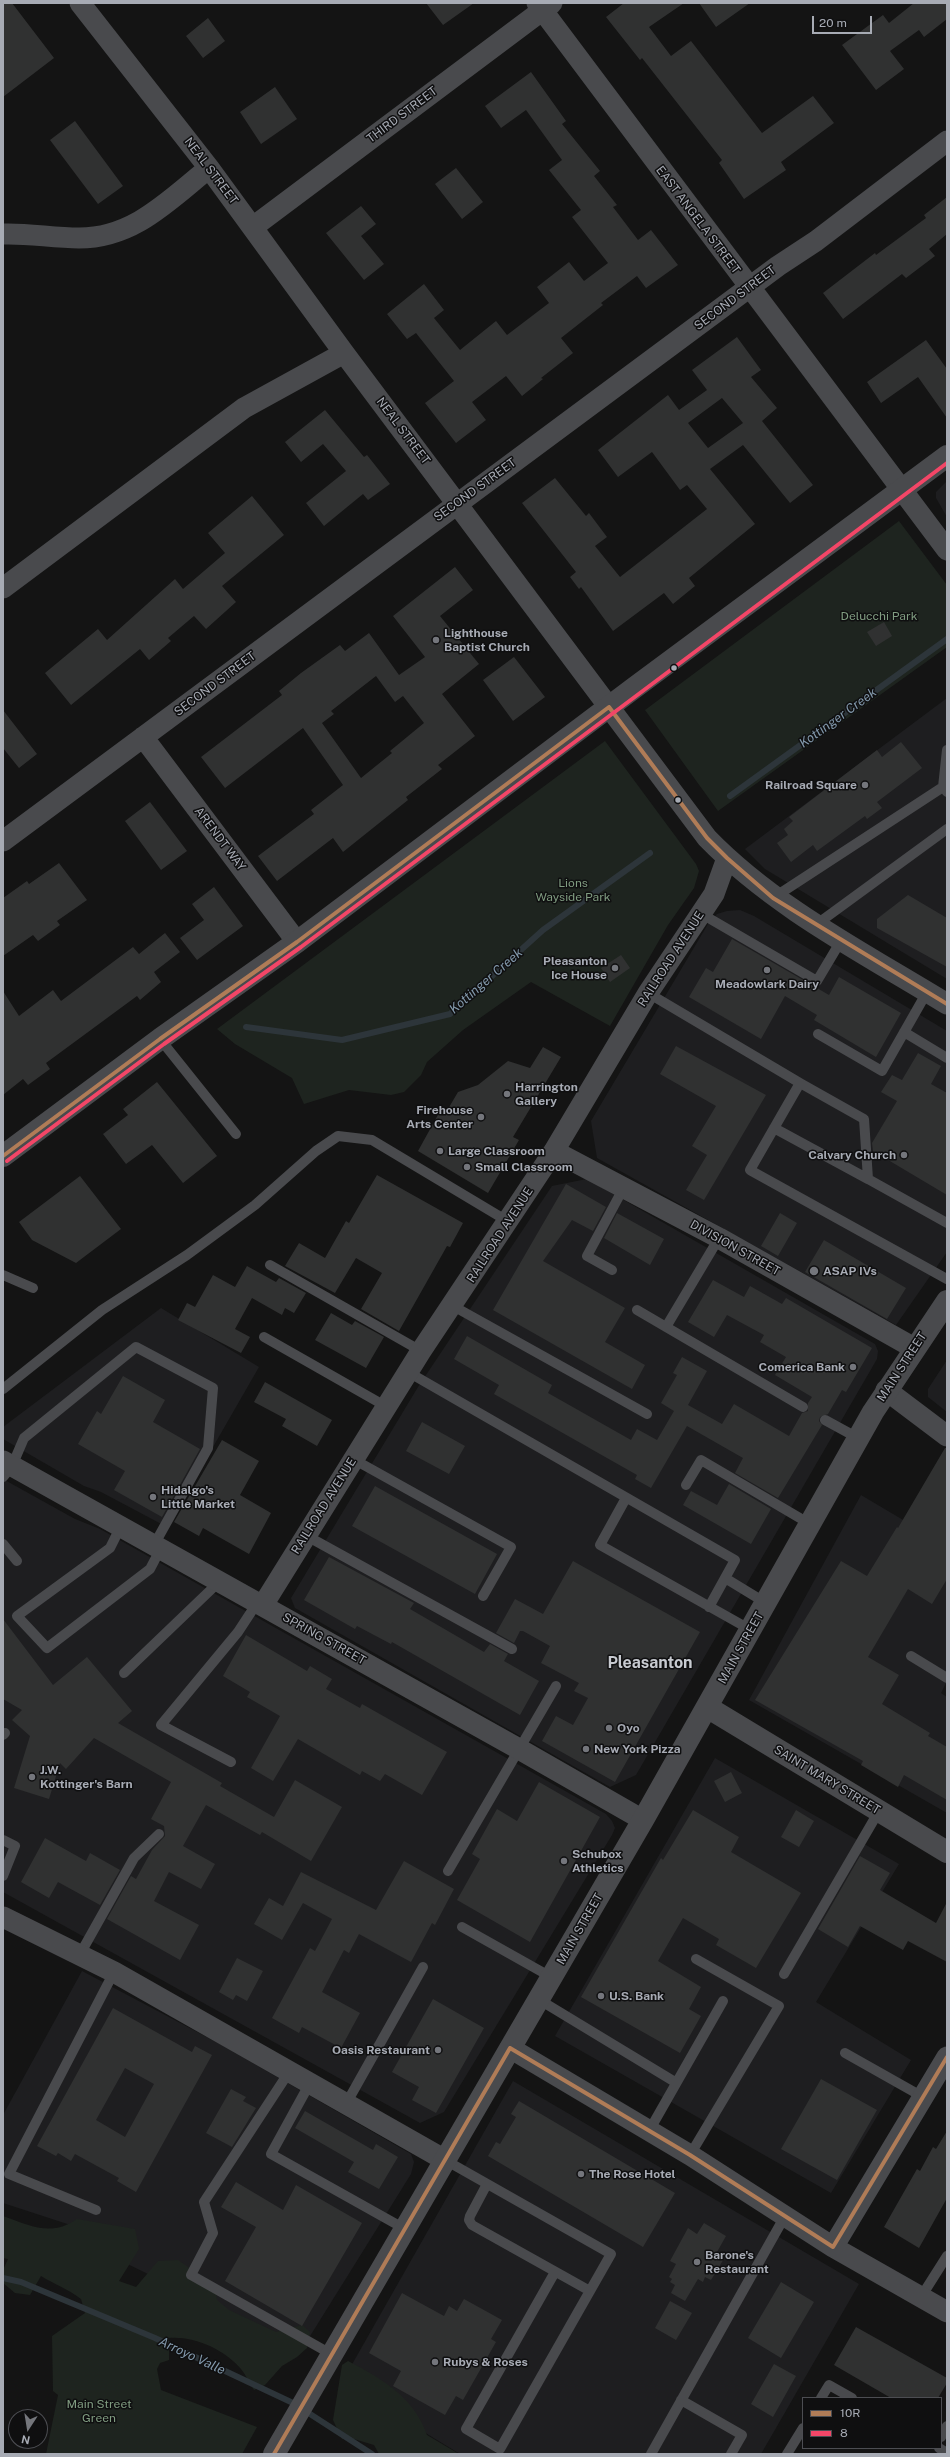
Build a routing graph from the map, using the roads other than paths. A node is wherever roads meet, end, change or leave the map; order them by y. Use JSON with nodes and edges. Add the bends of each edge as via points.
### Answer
{"nodes":[{"id":1,"x":80,"y":3,"type":"edge"},
{"id":2,"x":544,"y":5,"type":"edge"},
{"id":3,"x":947,"y":141,"type":"edge"},
{"id":4,"x":209,"y":168,"type":"junction"},
{"id":5,"x":253,"y":227,"type":"junction"},
{"id":6,"x":3,"y":234,"type":"edge"},
{"id":7,"x":749,"y":288,"type":"junction"},
{"id":8,"x":344,"y":353,"type":"junction"},
{"id":9,"x":947,"y":456,"type":"edge"},
{"id":10,"x":902,"y":490,"type":"junction"},
{"id":11,"x":458,"y":503,"type":"junction"},
{"id":12,"x":947,"y":550,"type":"edge"},
{"id":13,"x":3,"y":588,"type":"edge"},
{"id":14,"x":609,"y":707,"type":"junction"},
{"id":15,"x":143,"y":737,"type":"junction"},
{"id":16,"x":947,"y":750,"type":"edge"},
{"id":17,"x":945,"y":789,"type":"edge"},
{"id":18,"x":947,"y":830,"type":"edge"},
{"id":19,"x":3,"y":841,"type":"edge"},
{"id":20,"x":727,"y":858,"type":"junction"},
{"id":21,"x":773,"y":898,"type":"junction"},
{"id":22,"x":700,"y":914,"type":"junction"},
{"id":23,"x":817,"y":924,"type":"junction"},
{"id":24,"x":842,"y":939,"type":"junction"},
{"id":25,"x":296,"y":942,"type":"junction"},
{"id":26,"x":927,"y":992,"type":"junction"},
{"id":27,"x":648,"y":993,"type":"junction"},
{"id":28,"x":947,"y":1004,"type":"edge"},
{"id":29,"x":904,"y":1032,"type":"junction"},
{"id":30,"x":818,"y":1034,"type":"dead end"},
{"id":31,"x":160,"y":1039,"type":"junction"},
{"id":32,"x":947,"y":1058,"type":"edge"},
{"id":33,"x":800,"y":1083,"type":"junction"},
{"id":34,"x":774,"y":1128,"type":"junction"},
{"id":35,"x":236,"y":1134,"type":"dead end"},
{"id":36,"x":554,"y":1151,"type":"junction"},
{"id":37,"x":3,"y":1156,"type":"edge"},
{"id":38,"x":868,"y":1179,"type":"junction"},
{"id":39,"x":624,"y":1187,"type":"junction"},
{"id":40,"x":509,"y":1222,"type":"junction"},
{"id":41,"x":947,"y":1223,"type":"edge"},
{"id":42,"x":719,"y":1238,"type":"junction"},
{"id":43,"x":270,"y":1265,"type":"dead end"},
{"id":44,"x":612,"y":1270,"type":"dead end"},
{"id":45,"x":3,"y":1275,"type":"edge"},
{"id":46,"x":947,"y":1279,"type":"edge"},
{"id":47,"x":33,"y":1288,"type":"dead end"},
{"id":48,"x":947,"y":1300,"type":"edge"},
{"id":49,"x":454,"y":1306,"type":"junction"},
{"id":50,"x":637,"y":1310,"type":"dead end"},
{"id":51,"x":666,"y":1327,"type":"junction"},
{"id":52,"x":264,"y":1337,"type":"dead end"},
{"id":53,"x":914,"y":1348,"type":"junction"},
{"id":54,"x":421,"y":1351,"type":"junction"},
{"id":55,"x":408,"y":1372,"type":"junction"},
{"id":56,"x":3,"y":1389,"type":"edge"},
{"id":57,"x":886,"y":1390,"type":"junction"},
{"id":58,"x":387,"y":1407,"type":"junction"},
{"id":59,"x":803,"y":1407,"type":"dead end"},
{"id":60,"x":647,"y":1414,"type":"dead end"},
{"id":61,"x":825,"y":1420,"type":"dead end"},
{"id":62,"x":947,"y":1436,"type":"edge"},
{"id":63,"x":858,"y":1438,"type":"junction"},
{"id":64,"x":354,"y":1459,"type":"junction"},
{"id":65,"x":6,"y":1468,"type":"edge"},
{"id":66,"x":686,"y":1485,"type":"dead end"},
{"id":67,"x":626,"y":1498,"type":"junction"},
{"id":68,"x":810,"y":1524,"type":"junction"},
{"id":69,"x":121,"y":1526,"type":"junction"},
{"id":70,"x":305,"y":1535,"type":"junction"},
{"id":71,"x":3,"y":1544,"type":"edge"},
{"id":72,"x":158,"y":1546,"type":"junction"},
{"id":73,"x":17,"y":1561,"type":"dead end"},
{"id":74,"x":725,"y":1578,"type":"junction"},
{"id":75,"x":220,"y":1581,"type":"junction"},
{"id":76,"x":483,"y":1596,"type":"dead end"},
{"id":77,"x":766,"y":1603,"type":"junction"},
{"id":78,"x":260,"y":1604,"type":"junction"},
{"id":79,"x":709,"y":1607,"type":"junction"},
{"id":80,"x":751,"y":1630,"type":"junction"},
{"id":81,"x":512,"y":1649,"type":"dead end"},
{"id":82,"x":911,"y":1656,"type":"dead end"},
{"id":83,"x":124,"y":1673,"type":"dead end"},
{"id":84,"x":947,"y":1678,"type":"edge"},
{"id":85,"x":556,"y":1686,"type":"dead end"},
{"id":86,"x":707,"y":1708,"type":"junction"},
{"id":87,"x":519,"y":1748,"type":"junction"},
{"id":88,"x":231,"y":1762,"type":"dead end"},
{"id":89,"x":879,"y":1811,"type":"junction"},
{"id":90,"x":643,"y":1820,"type":"junction"},
{"id":91,"x":159,"y":1834,"type":"dead end"},
{"id":92,"x":3,"y":1840,"type":"edge"},
{"id":93,"x":947,"y":1852,"type":"edge"},
{"id":94,"x":448,"y":1871,"type":"dead end"},
{"id":95,"x":3,"y":1876,"type":"edge"},
{"id":96,"x":3,"y":1917,"type":"edge"},
{"id":97,"x":462,"y":1927,"type":"dead end"},
{"id":98,"x":79,"y":1956,"type":"junction"},
{"id":99,"x":696,"y":1959,"type":"dead end"},
{"id":100,"x":423,"y":1967,"type":"dead end"},
{"id":101,"x":114,"y":1972,"type":"junction"},
{"id":102,"x":784,"y":1974,"type":"dead end"},
{"id":103,"x":551,"y":1977,"type":"junction"},
{"id":104,"x":538,"y":1999,"type":"junction"},
{"id":105,"x":723,"y":2001,"type":"dead end"},
{"id":106,"x":510,"y":2048,"type":"junction"},
{"id":107,"x":845,"y":2053,"type":"dead end"},
{"id":108,"x":947,"y":2057,"type":"edge"},
{"id":109,"x":289,"y":2072,"type":"junction"},
{"id":110,"x":675,"y":2082,"type":"junction"},
{"id":111,"x":310,"y":2083,"type":"junction"},
{"id":112,"x":923,"y":2097,"type":"junction"},
{"id":113,"x":346,"y":2104,"type":"junction"},
{"id":114,"x":650,"y":2131,"type":"junction"},
{"id":115,"x":690,"y":2155,"type":"junction"},
{"id":116,"x":445,"y":2160,"type":"junction"},
{"id":117,"x":487,"y":2184,"type":"junction"},
{"id":118,"x":96,"y":2210,"type":"dead end"},
{"id":119,"x":785,"y":2216,"type":"junction"},
{"id":120,"x":405,"y":2229,"type":"junction"},
{"id":121,"x":833,"y":2247,"type":"junction"},
{"id":122,"x":947,"y":2256,"type":"edge"},
{"id":123,"x":555,"y":2272,"type":"junction"},
{"id":124,"x":590,"y":2291,"type":"junction"},
{"id":125,"x":921,"y":2297,"type":"junction"},
{"id":126,"x":947,"y":2312,"type":"edge"},
{"id":127,"x":328,"y":2359,"type":"junction"},
{"id":128,"x":822,"y":2397,"type":"edge"},
{"id":129,"x":850,"y":2397,"type":"edge"},
{"id":130,"x":681,"y":2400,"type":"junction"},
{"id":131,"x":947,"y":2426,"type":"edge"},
{"id":132,"x":802,"y":2430,"type":"edge"},
{"id":133,"x":942,"y":2435,"type":"edge"},
{"id":134,"x":274,"y":2454,"type":"edge"},
{"id":135,"x":650,"y":2454,"type":"edge"},
{"id":136,"x":731,"y":2454,"type":"edge"},
{"id":137,"x":787,"y":2454,"type":"edge"}],
"edges":[{"from":1,"to":4,"type":"street","name":"NEAL STREET"},
{"from":2,"to":5,"type":"street","name":"THIRD STREET"},
{"from":2,"to":7,"type":"street","name":"EAST ANGELA STREET"},
{"from":3,"to":7,"type":"street","name":"SECOND STREET","via":[[816,241]]},
{"from":4,"to":5,"type":"street","name":"NEAL STREET"},
{"from":4,"to":6,"type":"street","via":[[141,222],[109,234],[80,238]]},
{"from":5,"to":8,"type":"street","name":"NEAL STREET"},
{"from":7,"to":10,"type":"street","name":"EAST ANGELA STREET"},
{"from":7,"to":11,"type":"street","name":"SECOND STREET"},
{"from":8,"to":11,"type":"street","name":"NEAL STREET"},
{"from":8,"to":13,"type":"street","via":[[244,408]]},
{"from":9,"to":10,"type":"street"},
{"from":10,"to":12,"type":"street","name":"EAST ANGELA STREET"},
{"from":10,"to":14,"type":"street"},
{"from":11,"to":14,"type":"street","name":"NEAL STREET"},
{"from":11,"to":15,"type":"street","name":"SECOND STREET"},
{"from":14,"to":20,"type":"street","name":"NEAL STREET","via":[[707,838]]},
{"from":14,"to":25,"type":"street"},
{"from":15,"to":19,"type":"street","name":"SECOND STREET"},
{"from":15,"to":25,"type":"street","name":"ARENDT WAY"},
{"from":16,"to":17,"type":"lane"},
{"from":17,"to":21,"type":"lane"},
{"from":18,"to":23,"type":"lane"},
{"from":20,"to":21,"type":"street","name":"NEAL STREET"},
{"from":20,"to":22,"type":"street","name":"RAILROAD AVENUE","via":[[714,894]]},
{"from":21,"to":23,"type":"street","name":"NEAL STREET"},
{"from":22,"to":24,"type":"lane","via":[[817,981]]},
{"from":22,"to":27,"type":"street","name":"RAILROAD AVENUE"},
{"from":23,"to":24,"type":"street","name":"NEAL STREET"},
{"from":24,"to":26,"type":"street","name":"NEAL STREET"},
{"from":25,"to":31,"type":"street"},
{"from":26,"to":28,"type":"street","name":"NEAL STREET"},
{"from":26,"to":29,"type":"lane"},
{"from":27,"to":33,"type":"lane"},
{"from":27,"to":36,"type":"street","name":"RAILROAD AVENUE"},
{"from":29,"to":30,"type":"lane","via":[[882,1071]]},
{"from":29,"to":32,"type":"lane"},
{"from":31,"to":35,"type":"lane"},
{"from":31,"to":37,"type":"street"},
{"from":33,"to":34,"type":"lane"},
{"from":33,"to":38,"type":"lane","via":[[864,1119]]},
{"from":34,"to":38,"type":"lane"},
{"from":34,"to":46,"type":"lane","via":[[750,1170]]},
{"from":36,"to":39,"type":"street","name":"DIVISION STREET"},
{"from":36,"to":40,"type":"street","name":"RAILROAD AVENUE"},
{"from":38,"to":41,"type":"lane"},
{"from":39,"to":42,"type":"street","name":"DIVISION STREET"},
{"from":39,"to":44,"type":"lane","via":[[587,1256]]},
{"from":40,"to":49,"type":"street","name":"RAILROAD AVENUE"},
{"from":40,"to":56,"type":"lane","via":[[372,1140],[338,1136],[316,1151],[255,1206],[187,1255],[102,1310]]},
{"from":42,"to":51,"type":"lane"},
{"from":42,"to":53,"type":"street","name":"DIVISION STREET"},
{"from":43,"to":54,"type":"lane"},
{"from":45,"to":47,"type":"lane"},
{"from":48,"to":53,"type":"street","name":"MAIN STREET"},
{"from":49,"to":54,"type":"street","name":"RAILROAD AVENUE"},
{"from":49,"to":60,"type":"lane"},
{"from":50,"to":51,"type":"lane"},
{"from":51,"to":59,"type":"lane"},
{"from":52,"to":58,"type":"lane"},
{"from":53,"to":57,"type":"street","name":"MAIN STREET"},
{"from":54,"to":55,"type":"street","name":"RAILROAD AVENUE"},
{"from":55,"to":58,"type":"street","name":"RAILROAD AVENUE"},
{"from":55,"to":67,"type":"lane"},
{"from":57,"to":62,"type":"street"},
{"from":57,"to":63,"type":"street","name":"MAIN STREET"},
{"from":58,"to":64,"type":"street","name":"RAILROAD AVENUE"},
{"from":61,"to":63,"type":"lane"},
{"from":63,"to":68,"type":"street","name":"MAIN STREET"},
{"from":64,"to":70,"type":"street","name":"RAILROAD AVENUE"},
{"from":64,"to":76,"type":"lane","via":[[512,1548]]},
{"from":65,"to":69,"type":"street","name":"SPRING STREET"},
{"from":65,"to":72,"type":"lane","via":[[24,1438],[136,1347],[213,1388],[208,1448]]},
{"from":66,"to":68,"type":"lane","via":[[700,1460]]},
{"from":67,"to":74,"type":"lane","via":[[735,1560]]},
{"from":67,"to":79,"type":"lane","via":[[600,1545]]},
{"from":68,"to":77,"type":"street","name":"MAIN STREET"},
{"from":69,"to":72,"type":"street","name":"SPRING STREET"},
{"from":69,"to":72,"type":"lane","via":[[110,1548],[17,1616],[47,1648],[150,1569]]},
{"from":70,"to":78,"type":"street","name":"RAILROAD AVENUE"},
{"from":70,"to":81,"type":"lane"},
{"from":71,"to":73,"type":"lane"},
{"from":72,"to":75,"type":"street","name":"SPRING STREET"},
{"from":74,"to":77,"type":"lane"},
{"from":74,"to":79,"type":"lane"},
{"from":75,"to":78,"type":"street","name":"SPRING STREET"},
{"from":75,"to":83,"type":"lane"},
{"from":77,"to":80,"type":"street","name":"MAIN STREET"},
{"from":78,"to":87,"type":"street","name":"SPRING STREET"},
{"from":78,"to":88,"type":"lane","via":[[161,1725]]},
{"from":79,"to":80,"type":"lane"},
{"from":80,"to":86,"type":"street","name":"MAIN STREET"},
{"from":82,"to":84,"type":"lane"},
{"from":85,"to":87,"type":"lane"},
{"from":86,"to":89,"type":"street","name":"SAINT MARY STREET"},
{"from":86,"to":90,"type":"street","name":"MAIN STREET"},
{"from":87,"to":90,"type":"street","name":"SPRING STREET"},
{"from":87,"to":94,"type":"lane"},
{"from":89,"to":93,"type":"street","name":"SAINT MARY STREET"},
{"from":89,"to":102,"type":"lane"},
{"from":90,"to":103,"type":"street","name":"MAIN STREET"},
{"from":91,"to":98,"type":"lane","via":[[134,1858]]},
{"from":92,"to":95,"type":"lane","via":[[15,1846]]},
{"from":96,"to":98,"type":"street"},
{"from":97,"to":103,"type":"lane"},
{"from":98,"to":101,"type":"street"},
{"from":99,"to":115,"type":"lane","via":[[778,2006]]},
{"from":100,"to":113,"type":"lane"},
{"from":101,"to":109,"type":"street"},
{"from":101,"to":118,"type":"lane","via":[[9,2174]]},
{"from":103,"to":104,"type":"street","name":"MAIN STREET"},
{"from":104,"to":106,"type":"street","name":"MAIN STREET"},
{"from":104,"to":110,"type":"lane"},
{"from":105,"to":110,"type":"lane"},
{"from":106,"to":114,"type":"street"},
{"from":106,"to":116,"type":"street","name":"MAIN STREET"},
{"from":107,"to":112,"type":"lane"},
{"from":108,"to":112,"type":"street"},
{"from":109,"to":111,"type":"street"},
{"from":109,"to":127,"type":"lane","via":[[204,2202],[213,2233],[191,2275]]},
{"from":110,"to":114,"type":"lane"},
{"from":111,"to":113,"type":"street"},
{"from":111,"to":120,"type":"lane","via":[[271,2154]]},
{"from":112,"to":121,"type":"street"},
{"from":113,"to":116,"type":"street"},
{"from":114,"to":115,"type":"street"},
{"from":115,"to":119,"type":"street"},
{"from":116,"to":117,"type":"lane"},
{"from":116,"to":120,"type":"street","name":"MAIN STREET"},
{"from":117,"to":123,"type":"lane","via":[[470,2216],[472,2225]]},
{"from":117,"to":124,"type":"lane","via":[[611,2254]]},
{"from":119,"to":121,"type":"street"},
{"from":119,"to":130,"type":"lane"},
{"from":120,"to":127,"type":"street","name":"MAIN STREET"},
{"from":121,"to":125,"type":"street"},
{"from":122,"to":125,"type":"lane"},
{"from":123,"to":124,"type":"lane"},
{"from":123,"to":124,"type":"lane","via":[[466,2430],[500,2449]]},
{"from":125,"to":126,"type":"street"},
{"from":127,"to":134,"type":"street","name":"MAIN STREET"},
{"from":128,"to":129,"type":"lane","via":[[829,2385]]},
{"from":130,"to":135,"type":"lane"},
{"from":130,"to":136,"type":"lane","via":[[742,2435]]},
{"from":131,"to":133,"type":"lane"},
{"from":132,"to":137,"type":"lane"}]}
